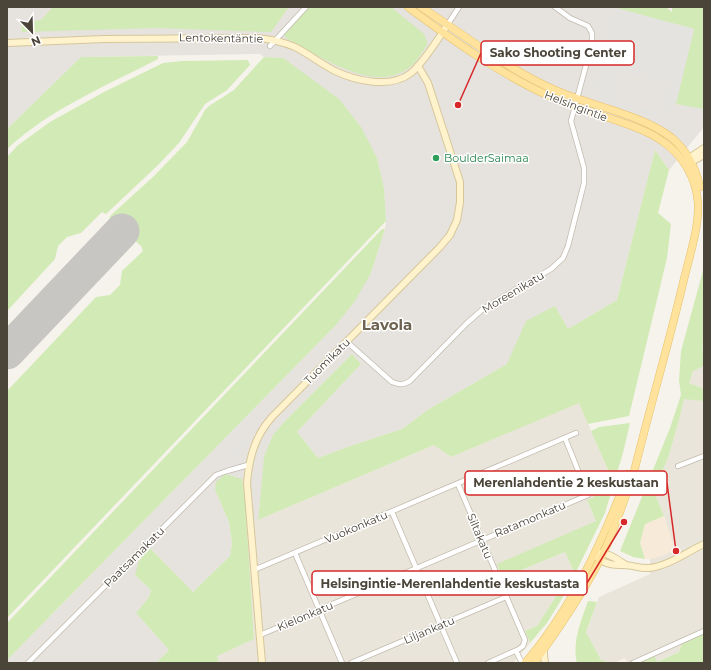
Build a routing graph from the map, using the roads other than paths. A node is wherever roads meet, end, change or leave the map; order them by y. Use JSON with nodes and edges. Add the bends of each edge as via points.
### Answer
{"nodes":[{"id":1,"x":306,"y":7,"type":"edge"},
{"id":2,"x":408,"y":7,"type":"edge"},
{"id":3,"x":421,"y":7,"type":"edge"},
{"id":4,"x":459,"y":7,"type":"edge"},
{"id":5,"x":555,"y":7,"type":"edge"},
{"id":6,"x":448,"y":24,"type":"junction"},
{"id":7,"x":442,"y":32,"type":"junction"},
{"id":8,"x":8,"y":40,"type":"edge"},
{"id":9,"x":275,"y":40,"type":"junction"},
{"id":10,"x":270,"y":46,"type":"dead end"},
{"id":11,"x":418,"y":66,"type":"junction"},
{"id":12,"x":576,"y":98,"type":"junction"},
{"id":13,"x":574,"y":107,"type":"junction"},
{"id":14,"x":704,"y":148,"type":"edge"},
{"id":15,"x":704,"y":155,"type":"edge"},
{"id":16,"x":688,"y":162,"type":"junction"},
{"id":17,"x":347,"y":342,"type":"junction"},
{"id":18,"x":576,"y":433,"type":"dead end"},
{"id":19,"x":565,"y":438,"type":"junction"},
{"id":20,"x":641,"y":445,"type":"junction"},
{"id":21,"x":704,"y":456,"type":"edge"},
{"id":22,"x":248,"y":465,"type":"junction"},
{"id":23,"x":678,"y":466,"type":"dead end"},
{"id":24,"x":458,"y":484,"type":"junction"},
{"id":25,"x":392,"y":512,"type":"junction"},
{"id":26,"x":482,"y":540,"type":"junction"},
{"id":27,"x":704,"y":544,"type":"edge"},
{"id":28,"x":295,"y":553,"type":"junction"},
{"id":29,"x":594,"y":554,"type":"junction"},
{"id":30,"x":602,"y":556,"type":"junction"},
{"id":31,"x":416,"y":568,"type":"junction"},
{"id":32,"x":254,"y":570,"type":"junction"},
{"id":33,"x":506,"y":597,"type":"junction"},
{"id":34,"x":319,"y":610,"type":"junction"},
{"id":35,"x":441,"y":625,"type":"junction"},
{"id":36,"x":704,"y":631,"type":"edge"},
{"id":37,"x":260,"y":635,"type":"junction"},
{"id":38,"x":544,"y":648,"type":"junction"},
{"id":39,"x":516,"y":651,"type":"junction"},
{"id":40,"x":28,"y":663,"type":"edge"},
{"id":41,"x":262,"y":663,"type":"edge"},
{"id":42,"x":342,"y":663,"type":"edge"},
{"id":43,"x":351,"y":663,"type":"edge"},
{"id":44,"x":457,"y":663,"type":"edge"},
{"id":45,"x":488,"y":663,"type":"edge"},
{"id":46,"x":522,"y":663,"type":"edge"},
{"id":47,"x":525,"y":663,"type":"edge"},
{"id":48,"x":534,"y":663,"type":"edge"},
{"id":49,"x":545,"y":663,"type":"edge"},
{"id":50,"x":633,"y":663,"type":"edge"}],
"edges":[{"from":1,"to":9,"type":"street"},
{"from":2,"to":7,"type":"main road","name":"Helsingintie"},
{"from":3,"to":6,"type":"main road","name":"Helsingintie"},
{"from":4,"to":6,"type":"street"},
{"from":5,"to":12,"type":"street","via":[[570,18],[588,26],[592,33],[592,43]]},
{"from":6,"to":7,"type":"street","name":"Lentokentäntie"},
{"from":6,"to":12,"type":"main road","name":"Helsingintie","via":[[515,70]]},
{"from":7,"to":11,"type":"street","name":"Lentokentäntie"},
{"from":7,"to":13,"type":"main road","name":"Helsingintie","via":[[524,84]]},
{"from":8,"to":9,"type":"street","name":"Lentokentäntie","via":[[234,37]]},
{"from":9,"to":10,"type":"street"},
{"from":9,"to":11,"type":"street","name":"Lentokentäntie","via":[[296,48],[336,71],[366,81],[392,81],[410,74]]},
{"from":11,"to":17,"type":"street","name":"Tuomikatu","via":[[427,78],[458,177],[460,198],[457,220],[450,235],[440,247]]},
{"from":12,"to":13,"type":"street"},
{"from":12,"to":16,"type":"main road","name":"Helsingintie","via":[[657,129],[677,143]]},
{"from":13,"to":16,"type":"main road","name":"Helsingintie","via":[[654,135]]},
{"from":13,"to":17,"type":"street","name":"Moreenikatu","via":[[572,124],[582,161],[584,183],[563,258],[551,269],[483,309],[404,385],[392,382]]},
{"from":14,"to":16,"type":"street"},
{"from":15,"to":16,"type":"street"},
{"from":16,"to":20,"type":"main road","name":"Helsingintie","via":[[697,193],[698,214],[678,305]]},
{"from":17,"to":22,"type":"street","name":"Tuomikatu","via":[[266,424]]},
{"from":18,"to":19,"type":"street"},
{"from":19,"to":24,"type":"street"},
{"from":19,"to":26,"type":"street","name":"Ratamonkatu","via":[[588,495]]},
{"from":20,"to":29,"type":"main road","name":"Helsingintie"},
{"from":20,"to":30,"type":"main road","name":"Helsingintie","via":[[627,492]]},
{"from":21,"to":23,"type":"street"},
{"from":22,"to":32,"type":"street","name":"Tuomikatu","via":[[247,483]]},
{"from":22,"to":40,"type":"street","name":"Paatsamakatu","via":[[216,475]]},
{"from":24,"to":25,"type":"street","name":"Vuokonkatu"},
{"from":24,"to":26,"type":"street","name":"Siltakatu"},
{"from":25,"to":28,"type":"street","name":"Vuokonkatu"},
{"from":25,"to":31,"type":"street"},
{"from":26,"to":31,"type":"street","name":"Kielonkatu"},
{"from":26,"to":33,"type":"street","name":"Siltakatu"},
{"from":27,"to":30,"type":"street","via":[[650,568],[615,566]]},
{"from":28,"to":32,"type":"street","name":"Vuokonkatu"},
{"from":28,"to":34,"type":"street"},
{"from":29,"to":30,"type":"street"},
{"from":29,"to":47,"type":"main road","name":"Helsingintie","via":[[572,596]]},
{"from":30,"to":38,"type":"main road","name":"Helsingintie","via":[[578,600]]},
{"from":31,"to":34,"type":"street","name":"Kielonkatu"},
{"from":31,"to":35,"type":"street"},
{"from":32,"to":37,"type":"street","name":"Tuomikatu"},
{"from":33,"to":35,"type":"street","name":"Liljankatu"},
{"from":33,"to":39,"type":"street","name":"Siltakatu","via":[[524,640],[523,646]]},
{"from":34,"to":37,"type":"street","name":"Kielonkatu"},
{"from":34,"to":42,"type":"street"},
{"from":35,"to":43,"type":"street","name":"Liljankatu"},
{"from":35,"to":44,"type":"street"},
{"from":36,"to":50,"type":"street"},
{"from":37,"to":41,"type":"street","name":"Tuomikatu"},
{"from":38,"to":48,"type":"main road","name":"Helsingintie"},
{"from":38,"to":49,"type":"street"},
{"from":39,"to":45,"type":"street"},
{"from":39,"to":46,"type":"street"}]}
